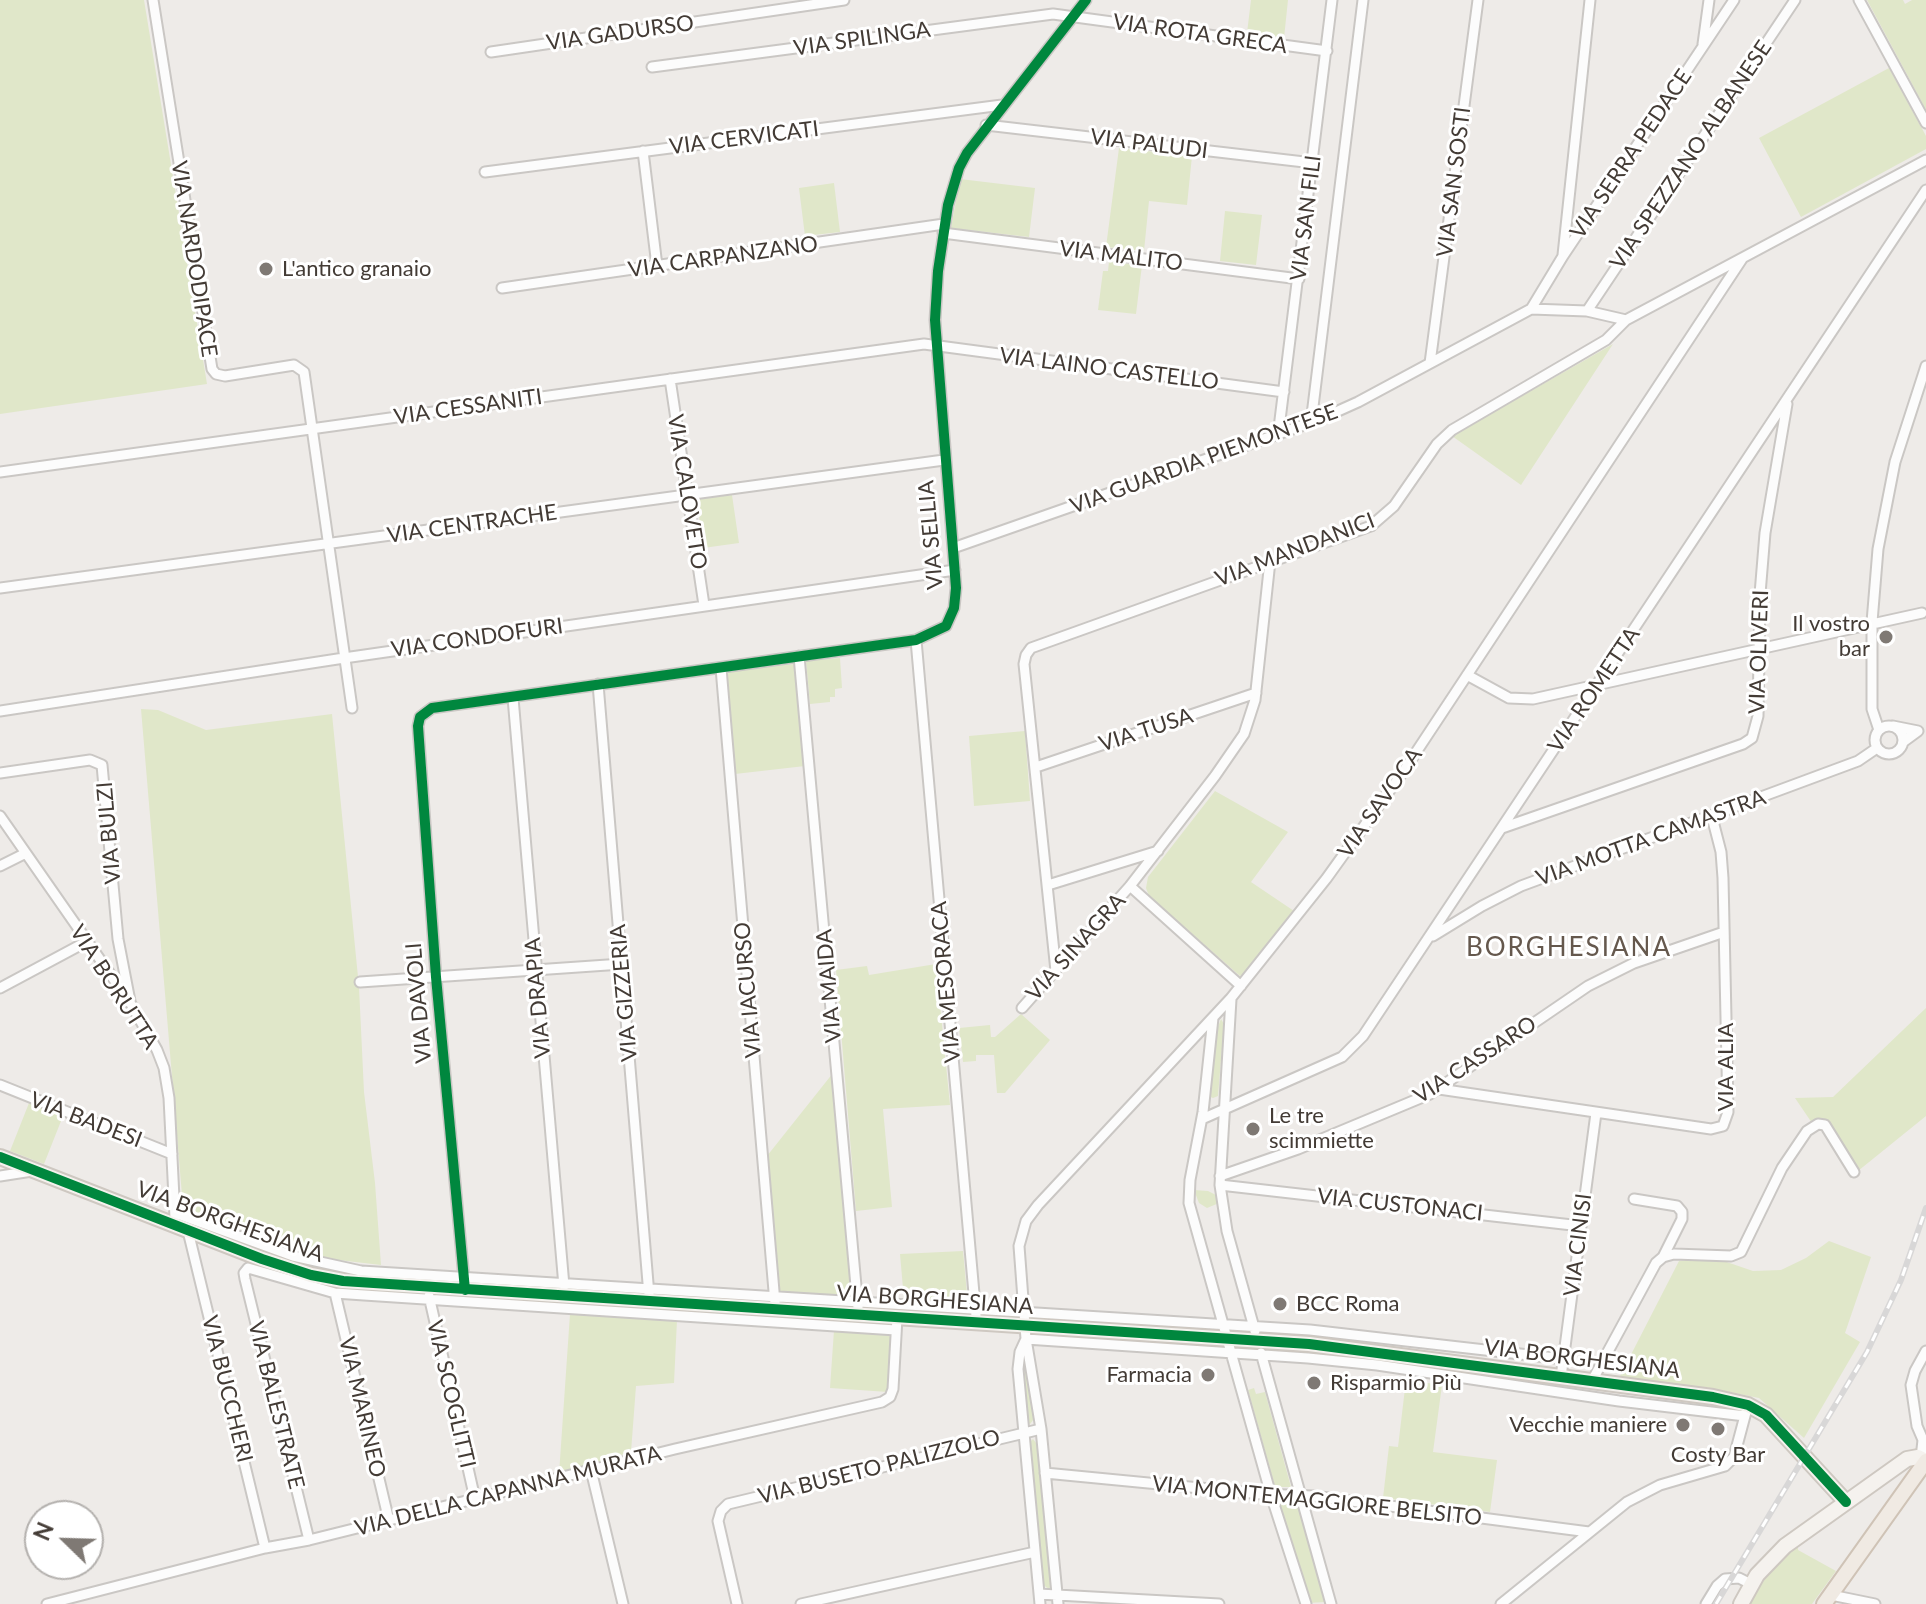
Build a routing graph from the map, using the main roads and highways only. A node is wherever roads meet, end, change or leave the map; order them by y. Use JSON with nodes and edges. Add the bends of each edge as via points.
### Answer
{"nodes":[{"id":1,"x":1924,"y":1456,"type":"edge"},
{"id":2,"x":1828,"y":1599,"type":"edge"}],
"edges":[{"from":1,"to":2,"type":"main road"}]}
